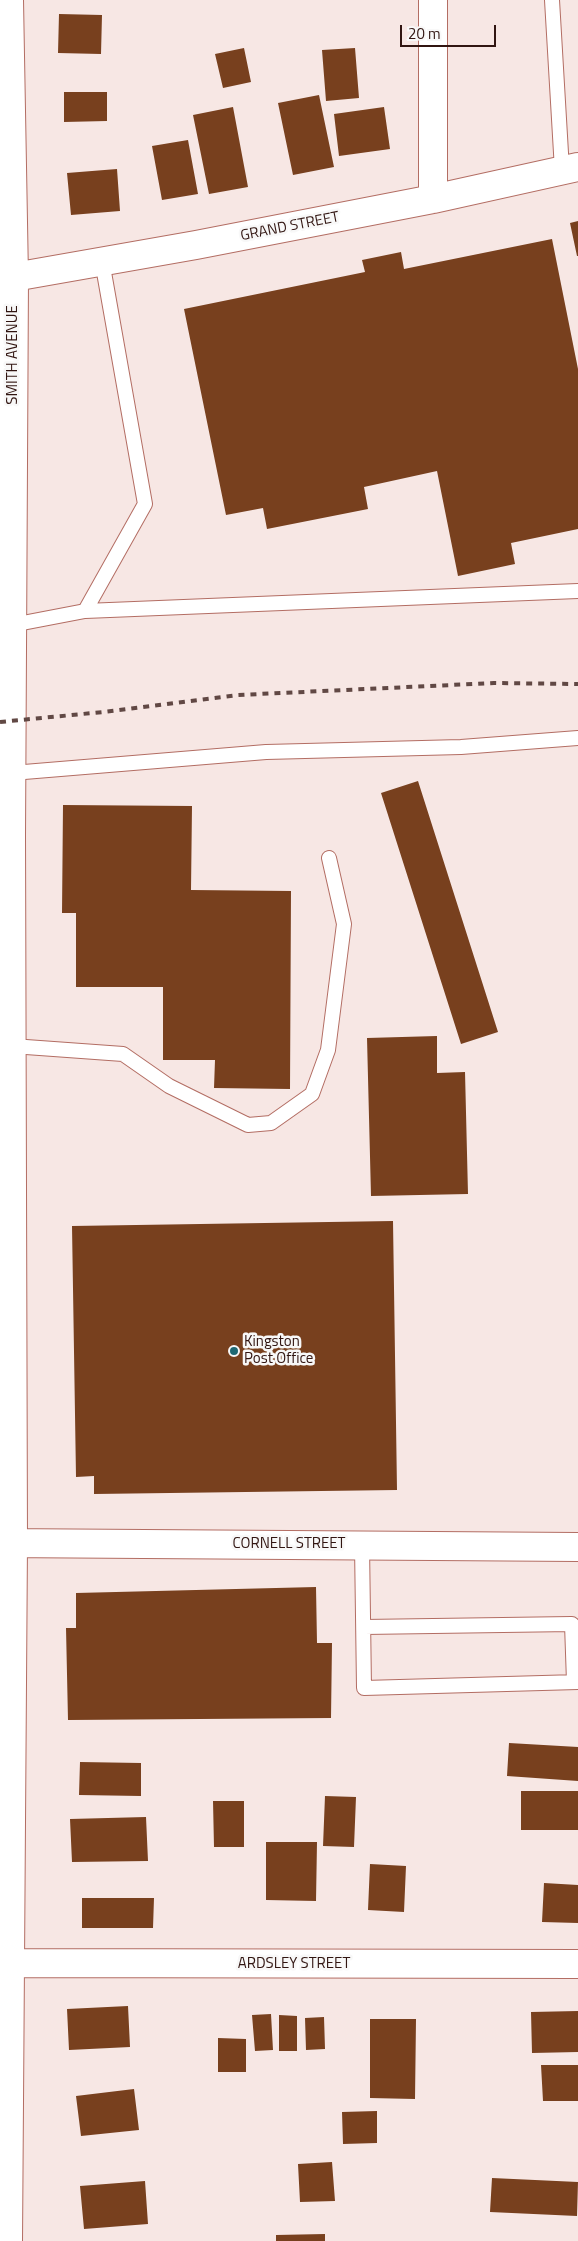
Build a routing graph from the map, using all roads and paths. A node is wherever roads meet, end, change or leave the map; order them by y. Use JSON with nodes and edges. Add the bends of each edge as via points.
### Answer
{"nodes":[{"id":1,"x":9,"y":0,"type":"edge"},
{"id":2,"x":433,"y":0,"type":"edge"},
{"id":3,"x":552,"y":0,"type":"edge"},
{"id":4,"x":570,"y":168,"type":"edge"},
{"id":5,"x":433,"y":199,"type":"junction"},
{"id":6,"x":102,"y":262,"type":"junction"},
{"id":7,"x":7,"y":277,"type":"edge"},
{"id":8,"x":578,"y":590,"type":"edge"},
{"id":9,"x":85,"y":610,"type":"junction"},
{"id":10,"x":12,"y":625,"type":"junction"},
{"id":11,"x":578,"y":738,"type":"edge"},
{"id":12,"x":12,"y":773,"type":"junction"},
{"id":13,"x":6,"y":835,"type":"edge"},
{"id":14,"x":329,"y":858,"type":"dead end"},
{"id":15,"x":12,"y":1046,"type":"junction"},
{"id":16,"x":6,"y":1543,"type":"edge"},
{"id":17,"x":362,"y":1545,"type":"junction"},
{"id":18,"x":578,"y":1547,"type":"edge"},
{"id":19,"x":364,"y":1627,"type":"junction"},
{"id":20,"x":576,"y":1682,"type":"edge"},
{"id":21,"x":10,"y":1963,"type":"junction"},
{"id":22,"x":578,"y":1964,"type":"edge"},
{"id":23,"x":8,"y":2241,"type":"edge"}],
"edges":[{"from":1,"to":7,"type":"street","name":"SMITH AVENUE"},
{"from":2,"to":5,"type":"street"},
{"from":3,"to":4,"type":"lane"},
{"from":4,"to":5,"type":"street","name":"GRAND STREET"},
{"from":5,"to":6,"type":"street","name":"GRAND STREET"},
{"from":6,"to":7,"type":"street","name":"GRAND STREET"},
{"from":6,"to":9,"type":"lane","via":[[146,504]]},
{"from":7,"to":10,"type":"street","name":"SMITH AVENUE"},
{"from":8,"to":9,"type":"lane"},
{"from":9,"to":10,"type":"lane"},
{"from":10,"to":12,"type":"street","name":"SMITH AVENUE"},
{"from":11,"to":12,"type":"lane","via":[[461,747],[266,752]]},
{"from":12,"to":13,"type":"street","name":"SMITH AVENUE"},
{"from":13,"to":15,"type":"street","name":"SMITH AVENUE"},
{"from":14,"to":15,"type":"lane","via":[[344,924],[328,1050],[312,1094],[271,1123],[248,1125],[169,1086],[122,1054]]},
{"from":15,"to":16,"type":"street","name":"SMITH AVENUE"},
{"from":16,"to":17,"type":"street","name":"CORNELL STREET"},
{"from":16,"to":21,"type":"street","name":"SMITH AVENUE"},
{"from":17,"to":18,"type":"street","name":"CORNELL STREET"},
{"from":17,"to":19,"type":"lane"},
{"from":19,"to":20,"type":"lane","via":[[572,1624]]},
{"from":19,"to":20,"type":"lane","via":[[364,1688]]},
{"from":21,"to":22,"type":"street","name":"ARDSLEY STREET"},
{"from":21,"to":23,"type":"street","name":"SMITH AVENUE"}]}
